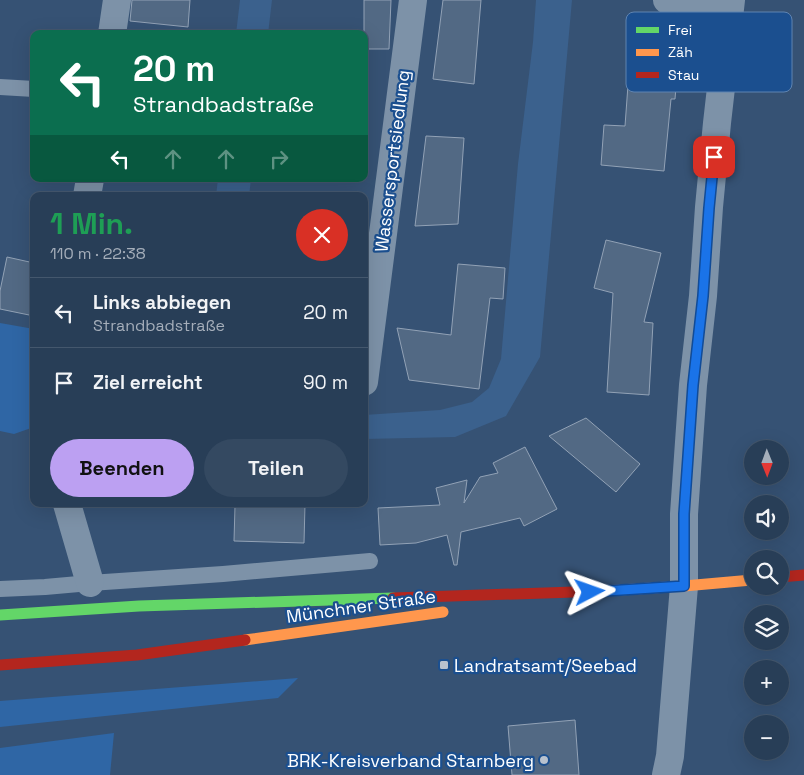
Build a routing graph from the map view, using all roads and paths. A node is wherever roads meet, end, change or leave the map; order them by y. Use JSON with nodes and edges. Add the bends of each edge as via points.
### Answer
{"nodes":[{"id":1,"x":117,"y":0,"type":"edge"},
{"id":2,"x":413,"y":0,"type":"edge"},
{"id":3,"x":667,"y":0,"type":"edge"},
{"id":4,"x":730,"y":8,"type":"edge"},
{"id":5,"x":113,"y":30,"type":"edge"},
{"id":6,"x":0,"y":86,"type":"edge"},
{"id":7,"x":30,"y":89,"type":"edge"},
{"id":8,"x":720,"y":92,"type":"edge"},
{"id":9,"x":368,"y":351,"type":"edge"},
{"id":10,"x":68,"y":507,"type":"edge"},
{"id":11,"x":370,"y":561,"type":"dead end"},
{"id":12,"x":804,"y":575,"type":"edge"},
{"id":13,"x":789,"y":576,"type":"edge"},
{"id":14,"x":744,"y":581,"type":"edge"},
{"id":15,"x":90,"y":583,"type":"junction"},
{"id":16,"x":684,"y":586,"type":"junction"},
{"id":17,"x":0,"y":589,"type":"edge"},
{"id":18,"x":590,"y":592,"type":"junction"},
{"id":19,"x":493,"y":605,"type":"dead end"},
{"id":20,"x":454,"y":611,"type":"dead end"},
{"id":21,"x":0,"y":614,"type":"edge"},
{"id":22,"x":0,"y":665,"type":"edge"},
{"id":23,"x":666,"y":775,"type":"edge"}],
"edges":[{"from":1,"to":5,"type":"street"},
{"from":2,"to":9,"type":"street","name":"Wassersportsiedlung"},
{"from":3,"to":4,"type":"street"},
{"from":6,"to":7,"type":"lane"},
{"from":8,"to":16,"type":"street","via":[[693,385],[684,514]]},
{"from":10,"to":15,"type":"street"},
{"from":11,"to":15,"type":"lane"},
{"from":12,"to":13,"type":"main road"},
{"from":14,"to":16,"type":"main road","name":"Münchner Straße"},
{"from":15,"to":17,"type":"lane"},
{"from":16,"to":18,"type":"main road","name":"Münchner Straße"},
{"from":16,"to":23,"type":"street"},
{"from":18,"to":19,"type":"main road","name":"Münchner Straße"},
{"from":18,"to":21,"type":"main road","name":"Münchner Straße","via":[[139,606]]},
{"from":20,"to":22,"type":"main road","name":"Münchner Straße","via":[[137,655]]}]}
